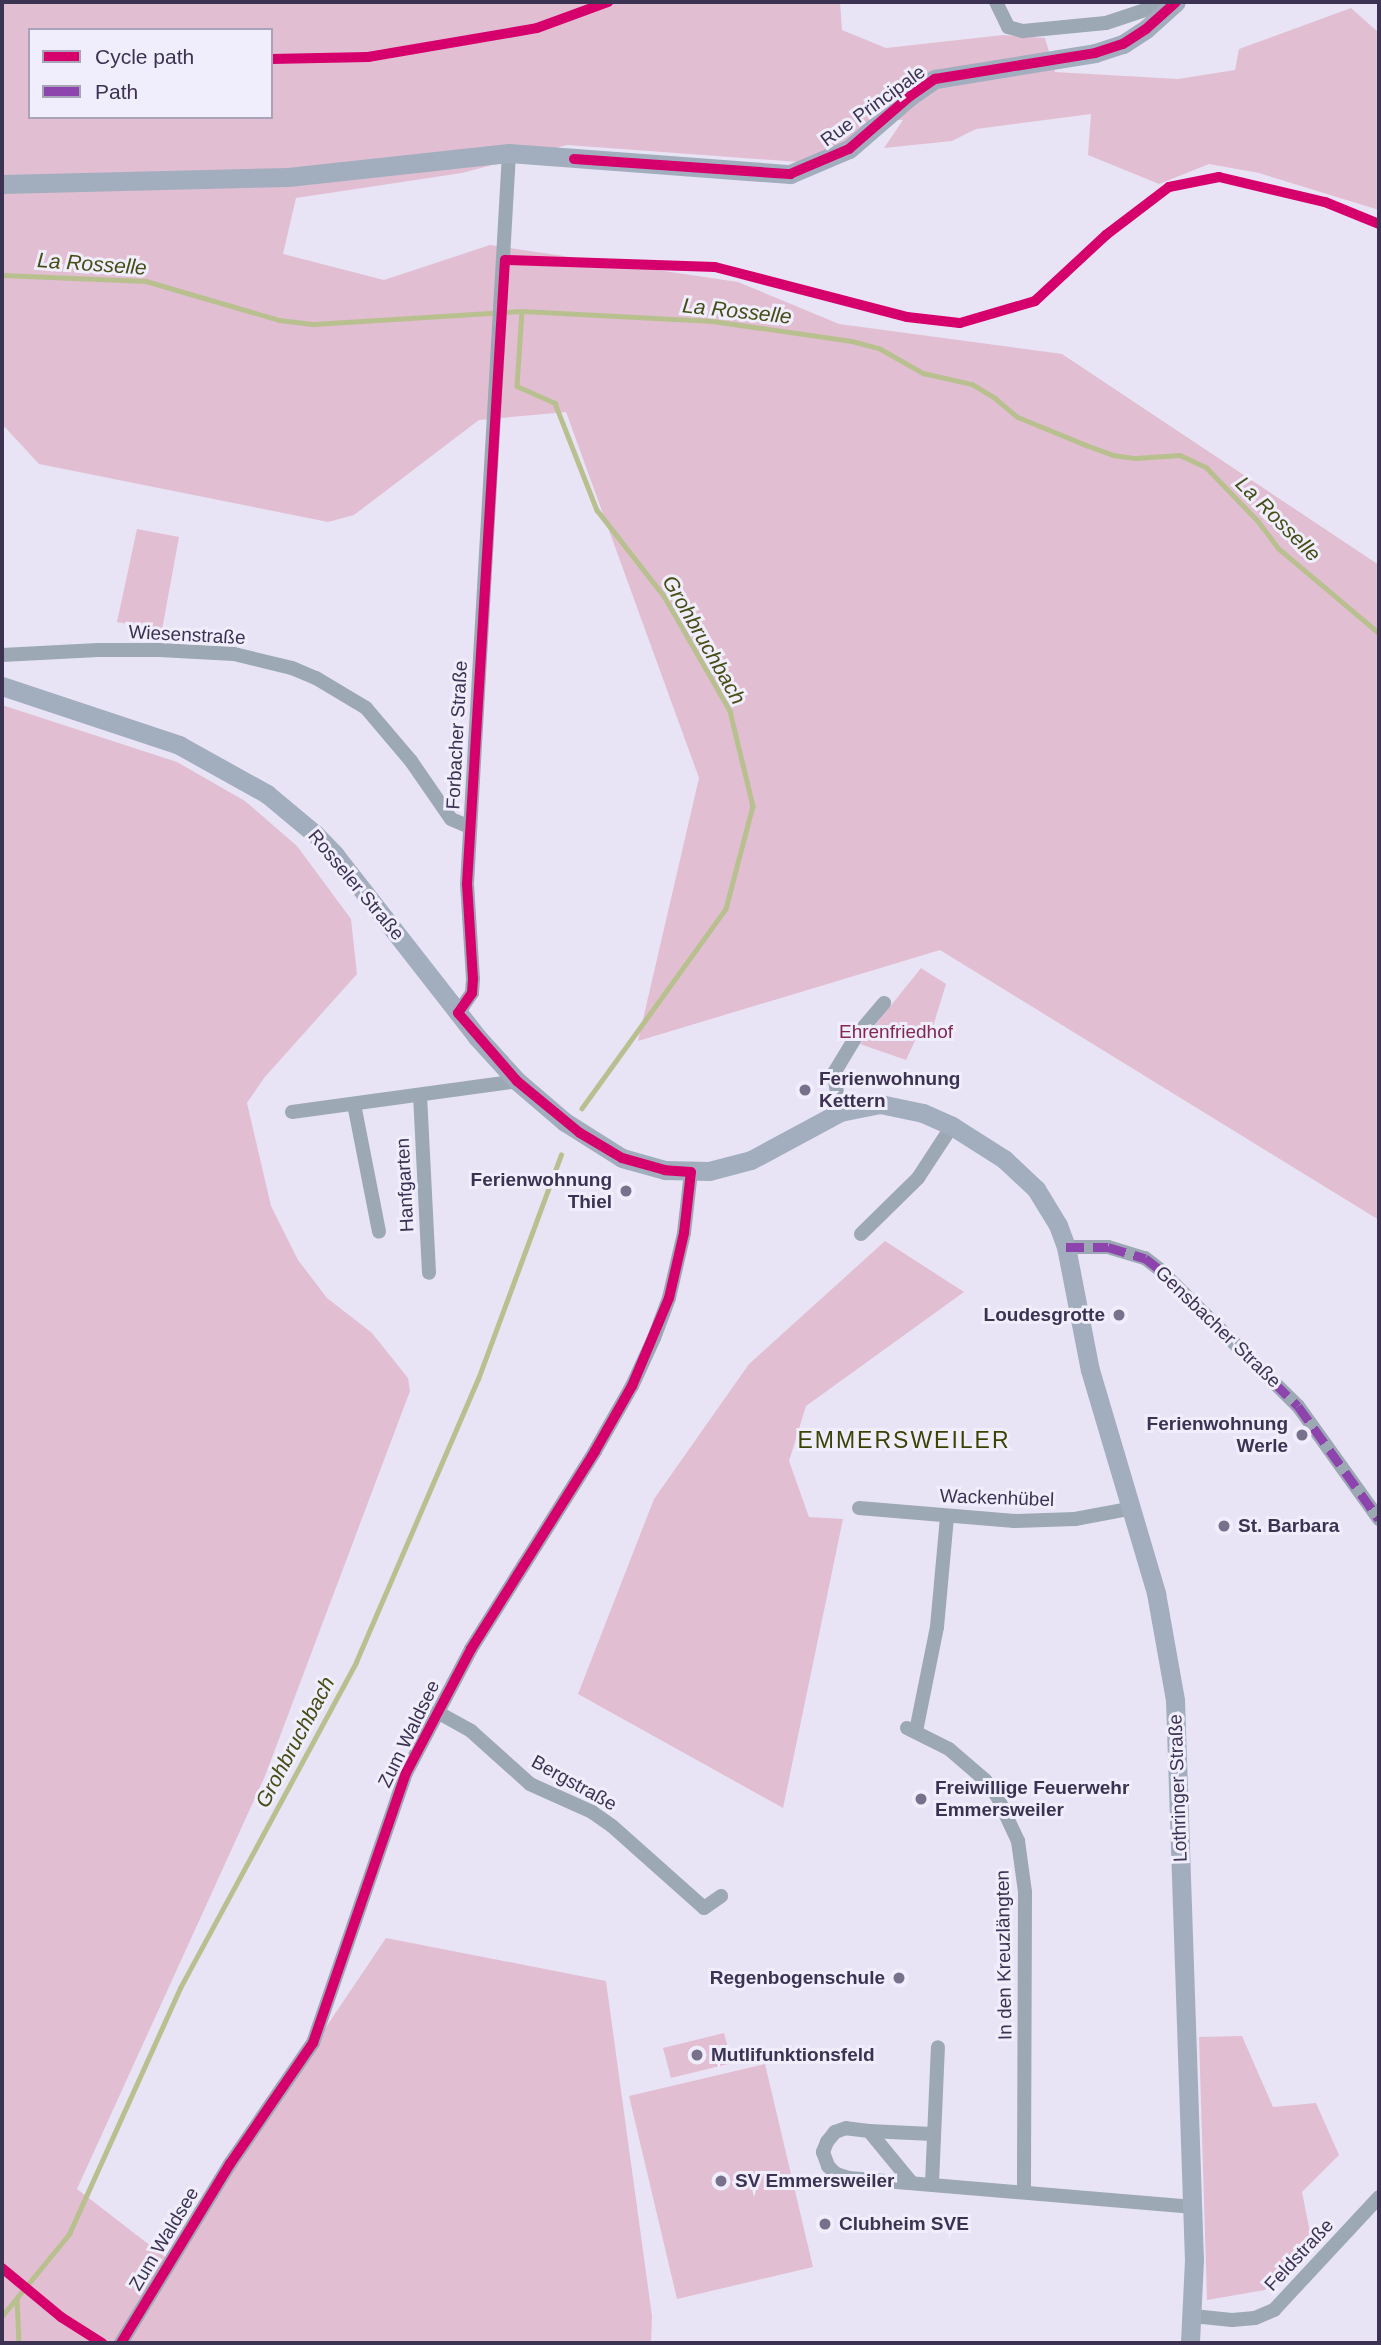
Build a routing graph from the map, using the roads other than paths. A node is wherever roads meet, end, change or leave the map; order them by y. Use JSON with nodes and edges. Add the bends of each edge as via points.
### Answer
{"nodes":[{"id":1,"x":996,"y":2,"type":"edge"},
{"id":2,"x":1169,"y":2,"type":"edge"},
{"id":3,"x":1176,"y":2,"type":"edge"},
{"id":4,"x":509,"y":153,"type":"junction"},
{"id":5,"x":2,"y":184,"type":"edge"},
{"id":6,"x":2,"y":655,"type":"edge"},
{"id":7,"x":2,"y":686,"type":"edge"},
{"id":8,"x":470,"y":827,"type":"junction"},
{"id":9,"x":884,"y":1003,"type":"dead end"},
{"id":10,"x":458,"y":1013,"type":"junction"},
{"id":11,"x":517,"y":1081,"type":"junction"},
{"id":12,"x":420,"y":1095,"type":"junction"},
{"id":13,"x":354,"y":1104,"type":"junction"},
{"id":14,"x":292,"y":1112,"type":"dead end"},
{"id":15,"x":841,"y":1112,"type":"junction"},
{"id":16,"x":952,"y":1126,"type":"junction"},
{"id":17,"x":691,"y":1172,"type":"junction"},
{"id":18,"x":379,"y":1232,"type":"dead end"},
{"id":19,"x":861,"y":1234,"type":"dead end"},
{"id":20,"x":1066,"y":1247,"type":"junction"},
{"id":21,"x":429,"y":1273,"type":"dead end"},
{"id":22,"x":859,"y":1508,"type":"dead end"},
{"id":23,"x":1133,"y":1508,"type":"junction"},
{"id":24,"x":947,"y":1517,"type":"junction"},
{"id":25,"x":1379,"y":1518,"type":"edge"},
{"id":26,"x":437,"y":1712,"type":"junction"},
{"id":27,"x":721,"y":1896,"type":"dead end"},
{"id":28,"x":938,"y":2047,"type":"dead end"},
{"id":29,"x":869,"y":2131,"type":"junction"},
{"id":30,"x":932,"y":2134,"type":"junction"},
{"id":31,"x":911,"y":2182,"type":"junction"},
{"id":32,"x":932,"y":2183,"type":"junction"},
{"id":33,"x":1024,"y":2191,"type":"junction"},
{"id":34,"x":1379,"y":2197,"type":"edge"},
{"id":35,"x":1191,"y":2207,"type":"junction"},
{"id":36,"x":1194,"y":2316,"type":"junction"},
{"id":37,"x":121,"y":2343,"type":"edge"},
{"id":38,"x":1190,"y":2343,"type":"edge"}],
"edges":[{"from":1,"to":2,"type":"street","via":[[1008,27],[1023,31],[1106,23]]},
{"from":3,"to":4,"type":"main road","name":"Rue Principale","via":[[1123,44],[935,79],[849,149],[790,174]]},
{"from":4,"to":5,"type":"main road","name":"Rue Principale","via":[[288,177]]},
{"from":4,"to":8,"type":"street","name":"Forbacher Straße"},
{"from":6,"to":8,"type":"street","name":"Wiesenstraße","via":[[172,651],[234,654],[292,668],[366,708],[411,761],[451,819]]},
{"from":7,"to":10,"type":"main road","name":"Rosseler Straße","via":[[179,745],[267,794],[335,855]]},
{"from":8,"to":10,"type":"street","name":"Forbacher Straße","via":[[468,930],[473,979],[472,993]]},
{"from":9,"to":15,"type":"street","via":[[834,1073]]},
{"from":10,"to":11,"type":"main road"},
{"from":11,"to":12,"type":"street"},
{"from":11,"to":17,"type":"main road","via":[[572,1128],[622,1158]]},
{"from":12,"to":13,"type":"street"},
{"from":12,"to":21,"type":"street","name":"Hanfgarten"},
{"from":13,"to":14,"type":"street"},
{"from":13,"to":18,"type":"street","name":"Hanfgarten"},
{"from":15,"to":16,"type":"main road","via":[[892,1105]]},
{"from":15,"to":17,"type":"main road","via":[[751,1160]]},
{"from":16,"to":19,"type":"street","via":[[918,1178]]},
{"from":16,"to":20,"type":"main road","via":[[1004,1159],[1036,1189]]},
{"from":17,"to":26,"type":"street","name":"Zum Waldsee","via":[[684,1233],[669,1298],[638,1374]]},
{"from":20,"to":23,"type":"main road","name":"Lothringer Straße","via":[[1090,1370]]},
{"from":20,"to":25,"type":"street","name":"Gensbacher Straße","via":[[1108,1247],[1145,1258],[1159,1269],[1298,1406]]},
{"from":22,"to":24,"type":"street","name":"Wackenhübel"},
{"from":23,"to":24,"type":"street","name":"Wackenhübel","via":[[1075,1519]]},
{"from":23,"to":35,"type":"main road","name":"Lothringer Straße","via":[[1156,1593],[1175,1700]]},
{"from":24,"to":33,"type":"street","name":"In den Kreuzlängten","via":[[937,1628],[912,1729],[949,1749],[985,1780],[1018,1841],[1025,1892]]},
{"from":26,"to":27,"type":"street","name":"Bergstraße","via":[[471,1731],[530,1784],[612,1826],[704,1908]]},
{"from":26,"to":37,"type":"street","name":"Zum Waldsee","via":[[406,1773],[313,2043],[230,2164]]},
{"from":28,"to":30,"type":"street"},
{"from":29,"to":30,"type":"street"},
{"from":29,"to":31,"type":"street"},
{"from":29,"to":31,"type":"street","via":[[835,2132],[824,2152],[828,2165],[849,2178]]},
{"from":30,"to":32,"type":"street"},
{"from":31,"to":32,"type":"street"},
{"from":32,"to":33,"type":"street"},
{"from":33,"to":35,"type":"street"},
{"from":34,"to":36,"type":"street","name":"Feldstraße","via":[[1274,2310],[1232,2320]]},
{"from":35,"to":36,"type":"main road","name":"Lothringer Straße"},
{"from":36,"to":38,"type":"main road","name":"Lothringer Straße"}]}
